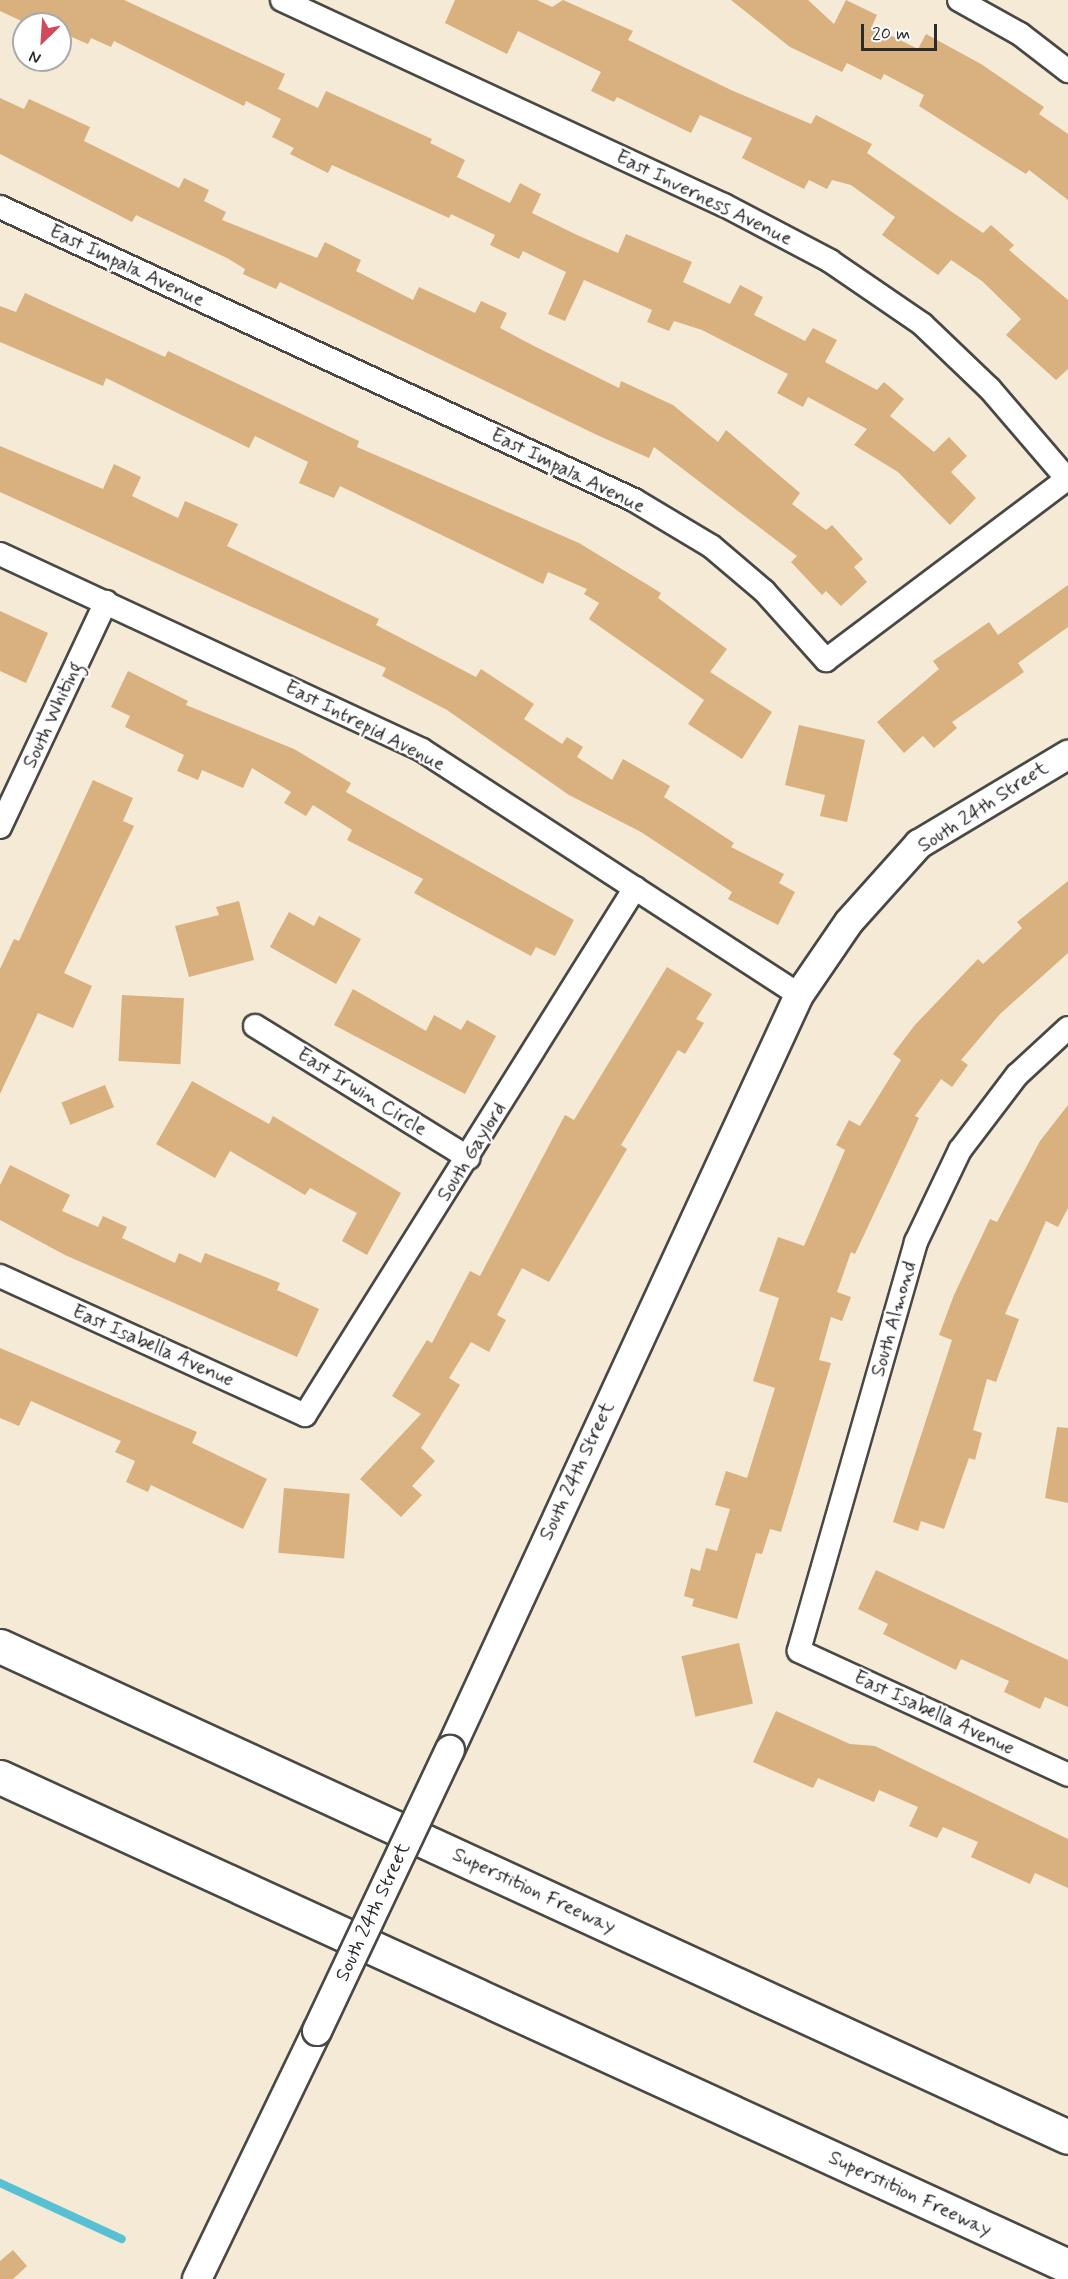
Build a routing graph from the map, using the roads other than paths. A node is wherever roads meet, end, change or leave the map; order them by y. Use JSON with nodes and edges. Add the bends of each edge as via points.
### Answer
{"nodes":[{"id":1,"x":282,"y":0,"type":"edge"},
{"id":2,"x":959,"y":0,"type":"edge"},
{"id":3,"x":1068,"y":71,"type":"edge"},
{"id":4,"x":0,"y":207,"type":"edge"},
{"id":5,"x":1067,"y":479,"type":"edge"},
{"id":6,"x":0,"y":554,"type":"edge"},
{"id":7,"x":106,"y":602,"type":"junction"},
{"id":8,"x":1068,"y":754,"type":"edge"},
{"id":9,"x":0,"y":827,"type":"edge"},
{"id":10,"x":635,"y":888,"type":"junction"},
{"id":11,"x":799,"y":995,"type":"junction"},
{"id":12,"x":255,"y":1026,"type":"dead end"},
{"id":13,"x":1068,"y":1028,"type":"edge"},
{"id":14,"x":469,"y":1158,"type":"junction"},
{"id":15,"x":0,"y":1276,"type":"edge"},
{"id":16,"x":305,"y":1415,"type":"joint"},
{"id":17,"x":0,"y":1646,"type":"edge"},
{"id":18,"x":799,"y":1651,"type":"joint"},
{"id":19,"x":1068,"y":1775,"type":"edge"},
{"id":20,"x":0,"y":1778,"type":"edge"},
{"id":21,"x":1068,"y":2137,"type":"edge"},
{"id":22,"x":928,"y":2202,"type":"junction"},
{"id":23,"x":1068,"y":2266,"type":"edge"},
{"id":24,"x":197,"y":2279,"type":"edge"},
{"id":25,"x":1066,"y":2279,"type":"edge"}],
"edges":[{"from":1,"to":5,"type":"street","name":"East Inverness Avenue","via":[[724,205],[830,261],[922,324],[990,389]]},
{"from":2,"to":3,"type":"street","via":[[1020,34]]},
{"from":4,"to":5,"type":"street","name":"East Impala Avenue","via":[[634,500],[711,546],[764,591],[826,660]]},
{"from":6,"to":7,"type":"street","name":"East Intrepid Avenue"},
{"from":7,"to":9,"type":"street","name":"South Whiting"},
{"from":7,"to":10,"type":"street","name":"East Intrepid Avenue","via":[[422,750]]},
{"from":8,"to":11,"type":"street","name":"South 24th Street","via":[[919,844],[849,922]]},
{"from":10,"to":11,"type":"street","name":"East Intrepid Avenue"},
{"from":10,"to":14,"type":"street","name":"South Gaylord"},
{"from":11,"to":24,"type":"street","name":"South 24th Street","bridge":true,"via":[[450,1750]]},
{"from":12,"to":14,"type":"street","name":"East Irwin Circle"},
{"from":13,"to":18,"type":"street","name":"South Almond","via":[[1017,1075],[960,1150],[916,1242]]},
{"from":14,"to":16,"type":"street","name":"South Gaylord"},
{"from":15,"to":16,"type":"street","name":"East Isabella Avenue"},
{"from":17,"to":21,"type":"highway","name":"Superstition Freeway"},
{"from":18,"to":19,"type":"street","name":"East Isabella Avenue"},
{"from":20,"to":22,"type":"highway","name":"Superstition Freeway"},
{"from":22,"to":23,"type":"highway","name":"Superstition Freeway"},
{"from":22,"to":25,"type":"highway"}]}
